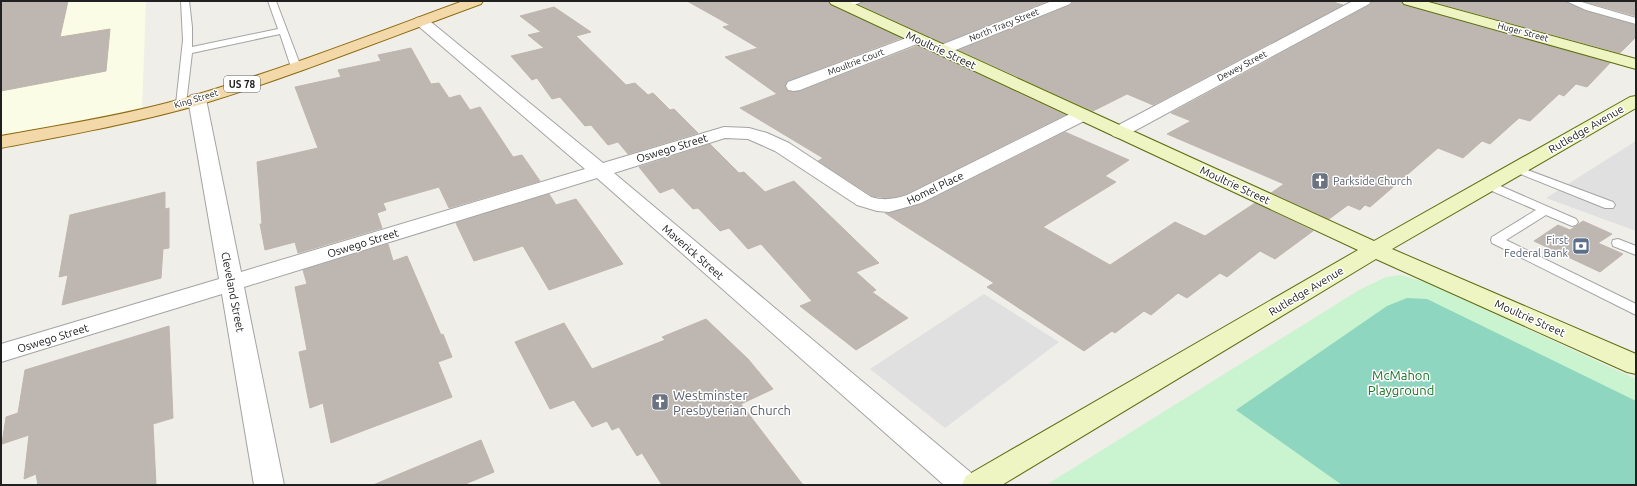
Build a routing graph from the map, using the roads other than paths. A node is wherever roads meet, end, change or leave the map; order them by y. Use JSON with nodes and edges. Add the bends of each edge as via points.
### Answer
{"nodes":[{"id":1,"x":185,"y":1,"type":"edge"},
{"id":2,"x":272,"y":1,"type":"edge"},
{"id":3,"x":476,"y":1,"type":"edge"},
{"id":4,"x":1065,"y":1,"type":"edge"},
{"id":5,"x":1364,"y":1,"type":"edge"},
{"id":6,"x":1410,"y":1,"type":"edge"},
{"id":7,"x":1570,"y":1,"type":"edge"},
{"id":8,"x":847,"y":2,"type":"edge"},
{"id":9,"x":421,"y":21,"type":"junction"},
{"id":10,"x":1636,"y":21,"type":"edge"},
{"id":11,"x":283,"y":31,"type":"junction"},
{"id":12,"x":917,"y":39,"type":"junction"},
{"id":13,"x":942,"y":50,"type":"junction"},
{"id":14,"x":187,"y":51,"type":"junction"},
{"id":15,"x":1636,"y":64,"type":"edge"},
{"id":16,"x":296,"y":66,"type":"junction"},
{"id":17,"x":794,"y":86,"type":"dead end"},
{"id":18,"x":1636,"y":100,"type":"edge"},
{"id":19,"x":189,"y":102,"type":"junction"},
{"id":20,"x":1082,"y":115,"type":"junction"},
{"id":21,"x":1119,"y":132,"type":"junction"},
{"id":22,"x":724,"y":133,"type":"joint"},
{"id":23,"x":1,"y":142,"type":"edge"},
{"id":24,"x":1517,"y":169,"type":"junction"},
{"id":25,"x":600,"y":171,"type":"junction"},
{"id":26,"x":1489,"y":185,"type":"junction"},
{"id":27,"x":1609,"y":205,"type":"dead end"},
{"id":28,"x":1545,"y":210,"type":"junction"},
{"id":29,"x":1572,"y":222,"type":"dead end"},
{"id":30,"x":1618,"y":243,"type":"dead end"},
{"id":31,"x":1375,"y":250,"type":"junction"},
{"id":32,"x":1636,"y":251,"type":"edge"},
{"id":33,"x":232,"y":283,"type":"junction"},
{"id":34,"x":1636,"y":310,"type":"edge"},
{"id":35,"x":1,"y":353,"type":"edge"},
{"id":36,"x":1636,"y":365,"type":"edge"},
{"id":37,"x":269,"y":485,"type":"edge"},
{"id":38,"x":964,"y":485,"type":"edge"},
{"id":39,"x":977,"y":485,"type":"edge"}],
"edges":[{"from":1,"to":14,"type":"lane","via":[[188,17]]},
{"from":2,"to":11,"type":"lane"},
{"from":3,"to":9,"type":"main road","name":"King Street","number":"US 78"},
{"from":4,"to":13,"type":"street","name":"North Tracy Street"},
{"from":5,"to":21,"type":"street","name":"Dewey Street"},
{"from":6,"to":15,"type":"street","name":"Huger Street"},
{"from":7,"to":10,"type":"lane"},
{"from":8,"to":12,"type":"street","name":"Moultrie Street"},
{"from":9,"to":16,"type":"main road","name":"King Street","number":"US 78"},
{"from":9,"to":25,"type":"street","name":"Maverick Street"},
{"from":11,"to":14,"type":"lane"},
{"from":11,"to":16,"type":"lane"},
{"from":12,"to":13,"type":"street","name":"Moultrie Street"},
{"from":12,"to":17,"type":"street","name":"Moultrie Court"},
{"from":13,"to":20,"type":"street","name":"Moultrie Street"},
{"from":14,"to":19,"type":"lane"},
{"from":16,"to":19,"type":"main road","name":"King Street","number":"US 78"},
{"from":18,"to":24,"type":"street","name":"Rutledge Avenue"},
{"from":19,"to":23,"type":"main road","name":"King Street","number":"US 78"},
{"from":19,"to":33,"type":"street","name":"Cleveland Street"},
{"from":20,"to":21,"type":"street","name":"Moultrie Street"},
{"from":20,"to":22,"type":"street","name":"Homel Place","via":[[914,199],[882,206],[864,201],[776,142],[758,135],[735,131]]},
{"from":21,"to":31,"type":"street","name":"Moultrie Street"},
{"from":22,"to":25,"type":"street","name":"Oswego Street"},
{"from":24,"to":26,"type":"street","name":"Rutledge Avenue"},
{"from":24,"to":27,"type":"lane"},
{"from":25,"to":33,"type":"street","name":"Oswego Street"},
{"from":25,"to":38,"type":"street","name":"Maverick Street"},
{"from":26,"to":28,"type":"lane"},
{"from":26,"to":31,"type":"street","name":"Rutledge Avenue"},
{"from":28,"to":29,"type":"lane"},
{"from":28,"to":34,"type":"lane","via":[[1497,240]]},
{"from":30,"to":32,"type":"lane"},
{"from":31,"to":36,"type":"street","name":"Moultrie Street"},
{"from":31,"to":39,"type":"street","name":"Rutledge Avenue"},
{"from":33,"to":35,"type":"street","name":"Oswego Street"},
{"from":33,"to":37,"type":"street","name":"Cleveland Street"}]}
